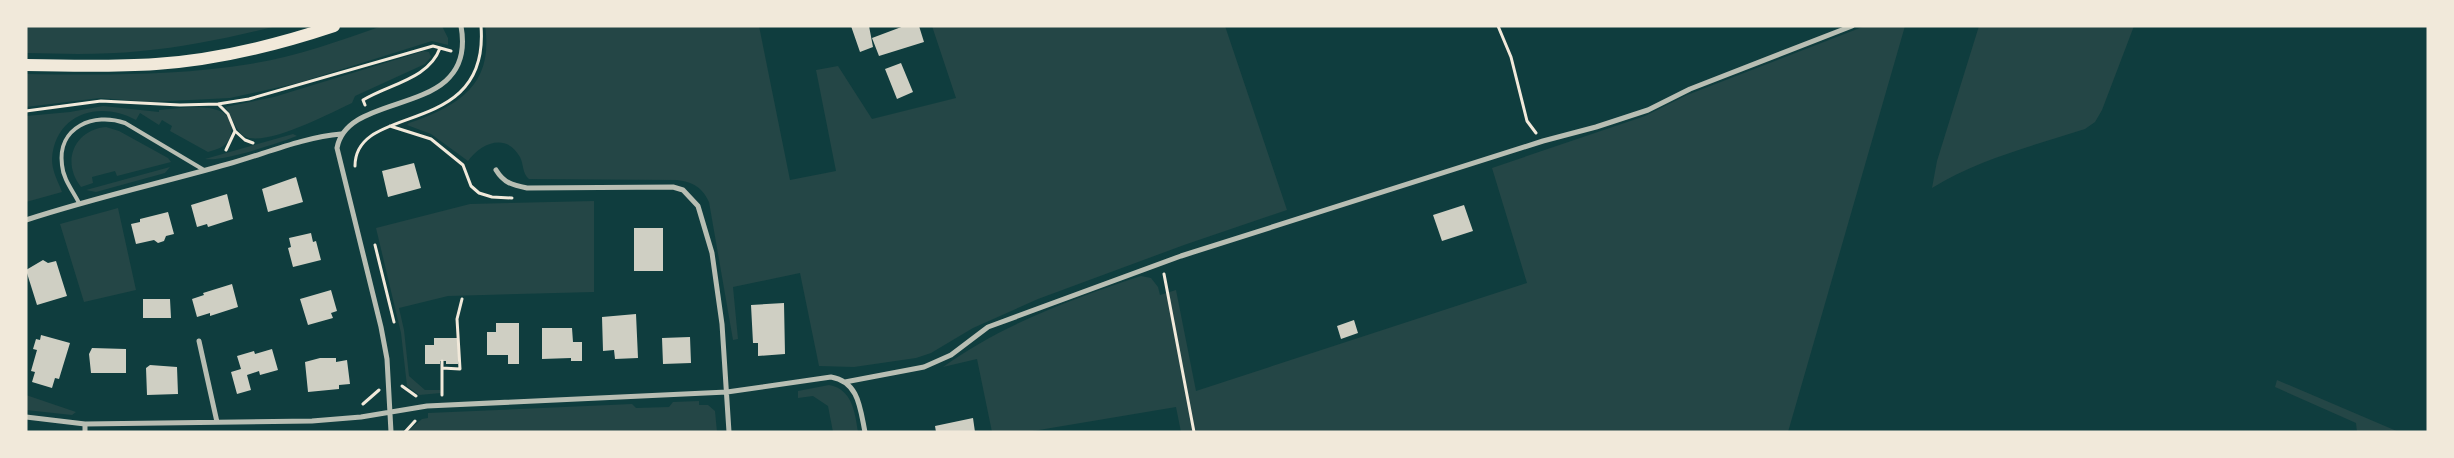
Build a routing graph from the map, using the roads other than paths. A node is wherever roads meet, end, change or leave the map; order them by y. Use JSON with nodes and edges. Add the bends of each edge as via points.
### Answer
{"nodes":[{"id":1,"x":334,"y":26,"type":"edge"},
{"id":2,"x":461,"y":26,"type":"edge"},
{"id":3,"x":1852,"y":26,"type":"edge"},
{"id":4,"x":26,"y":65,"type":"edge"},
{"id":5,"x":341,"y":134,"type":"junction"},
{"id":6,"x":205,"y":170,"type":"junction"},
{"id":7,"x":496,"y":170,"type":"dead end"},
{"id":8,"x":80,"y":203,"type":"junction"},
{"id":9,"x":26,"y":220,"type":"edge"},
{"id":10,"x":199,"y":341,"type":"dead end"},
{"id":11,"x":846,"y":382,"type":"junction"},
{"id":12,"x":727,"y":392,"type":"junction"},
{"id":13,"x":390,"y":412,"type":"junction"},
{"id":14,"x":26,"y":417,"type":"edge"},
{"id":15,"x":217,"y":422,"type":"junction"},
{"id":16,"x":85,"y":424,"type":"junction"},
{"id":17,"x":85,"y":432,"type":"edge"},
{"id":18,"x":390,"y":432,"type":"edge"},
{"id":19,"x":729,"y":432,"type":"edge"},
{"id":20,"x":865,"y":432,"type":"edge"}],
"edges":[{"from":1,"to":4,"type":"main road","via":[[195,60],[129,65]]},
{"from":2,"to":5,"type":"street","via":[[462,53],[444,82],[428,92],[351,124]]},
{"from":3,"to":11,"type":"street","via":[[1690,89],[1648,110],[1162,263],[988,327],[951,355],[924,367]]},
{"from":5,"to":6,"type":"street","via":[[321,136]]},
{"from":5,"to":13,"type":"street","via":[[338,156],[379,315]]},
{"from":6,"to":8,"type":"street"},
{"from":6,"to":8,"type":"lane","via":[[125,123],[114,119],[93,119],[74,130],[63,148],[65,177]]},
{"from":7,"to":12,"type":"street","via":[[511,185],[528,188],[673,187],[691,196],[703,219],[712,254]]},
{"from":8,"to":9,"type":"street"},
{"from":10,"to":15,"type":"street"},
{"from":11,"to":12,"type":"street","via":[[831,377]]},
{"from":11,"to":20,"type":"street","via":[[859,402]]},
{"from":12,"to":13,"type":"street","via":[[427,406]]},
{"from":12,"to":19,"type":"street"},
{"from":13,"to":15,"type":"street","via":[[312,421]]},
{"from":13,"to":18,"type":"street"},
{"from":14,"to":16,"type":"street"},
{"from":15,"to":16,"type":"street"},
{"from":16,"to":17,"type":"street"}]}
